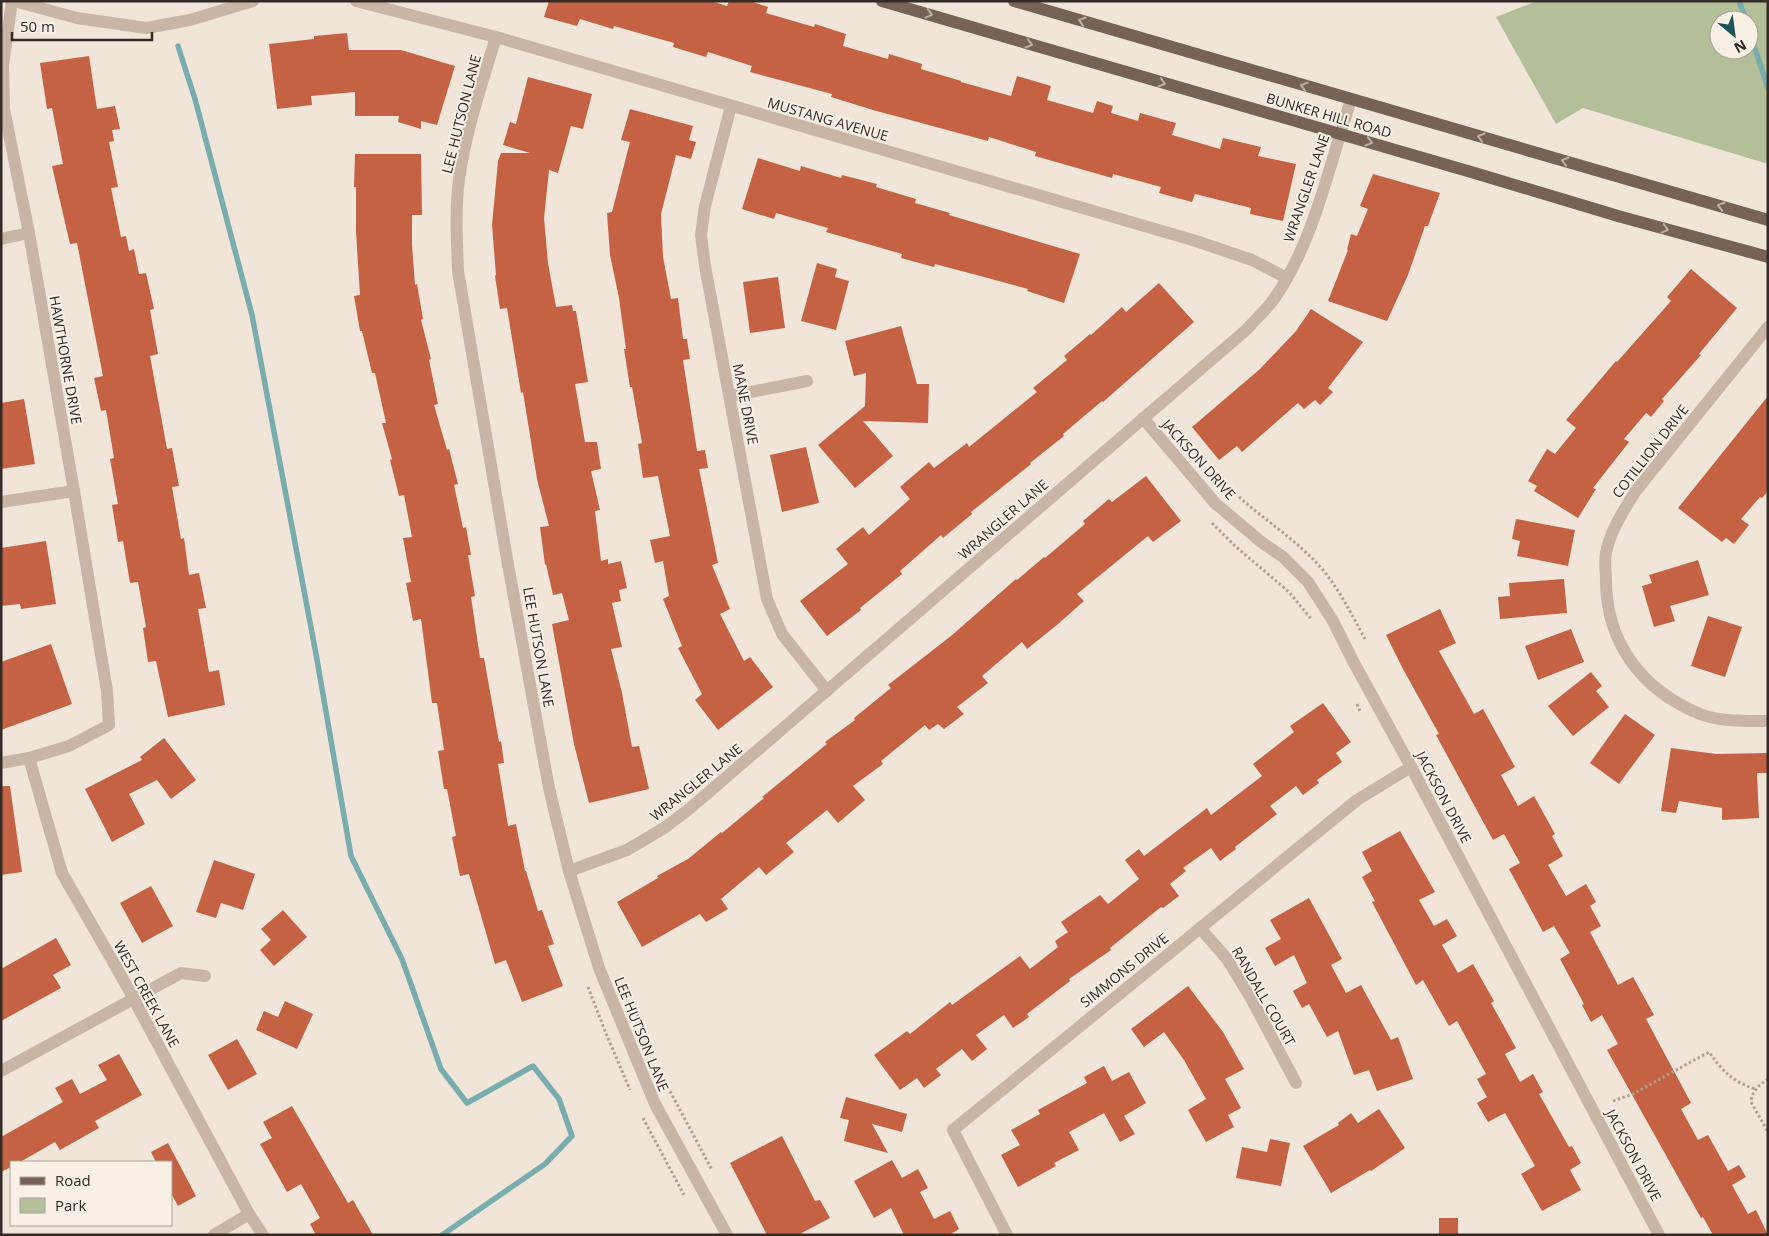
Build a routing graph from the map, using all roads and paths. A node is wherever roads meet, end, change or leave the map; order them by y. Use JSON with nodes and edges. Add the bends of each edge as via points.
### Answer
{"nodes":[{"id":1,"x":13,"y":1,"type":"edge"},
{"id":2,"x":253,"y":1,"type":"edge"},
{"id":3,"x":356,"y":1,"type":"edge"},
{"id":4,"x":882,"y":1,"type":"edge"},
{"id":5,"x":1014,"y":1,"type":"edge"},
{"id":6,"x":496,"y":37,"type":"junction"},
{"id":7,"x":1351,"y":100,"type":"junction"},
{"id":8,"x":731,"y":106,"type":"junction"},
{"id":9,"x":1340,"y":134,"type":"junction"},
{"id":10,"x":1768,"y":220,"type":"edge"},
{"id":11,"x":29,"y":234,"type":"junction"},
{"id":12,"x":1,"y":239,"type":"edge"},
{"id":13,"x":1768,"y":257,"type":"edge"},
{"id":14,"x":1287,"y":278,"type":"junction"},
{"id":15,"x":1768,"y":327,"type":"edge"},
{"id":16,"x":807,"y":381,"type":"dead end"},
{"id":17,"x":730,"y":396,"type":"junction"},
{"id":18,"x":1143,"y":418,"type":"junction"},
{"id":19,"x":74,"y":491,"type":"junction"},
{"id":20,"x":1,"y":502,"type":"edge"},
{"id":21,"x":1212,"y":524,"type":"dead end"},
{"id":22,"x":1316,"y":628,"type":"dead end"},
{"id":23,"x":828,"y":691,"type":"junction"},
{"id":24,"x":1356,"y":703,"type":"dead end"},
{"id":25,"x":1360,"y":711,"type":"dead end"},
{"id":26,"x":1768,"y":721,"type":"edge"},
{"id":27,"x":29,"y":758,"type":"junction"},
{"id":28,"x":1,"y":763,"type":"edge"},
{"id":29,"x":1411,"y":767,"type":"junction"},
{"id":30,"x":569,"y":871,"type":"junction"},
{"id":31,"x":1200,"y":928,"type":"junction"},
{"id":32,"x":205,"y":976,"type":"dead end"},
{"id":33,"x":134,"y":998,"type":"junction"},
{"id":34,"x":637,"y":1014,"type":"dead end"},
{"id":35,"x":650,"y":1047,"type":"dead end"},
{"id":36,"x":1,"y":1071,"type":"edge"},
{"id":37,"x":660,"y":1072,"type":"dead end"},
{"id":38,"x":1768,"y":1079,"type":"edge"},
{"id":39,"x":1296,"y":1083,"type":"dead end"},
{"id":40,"x":1756,"y":1089,"type":"junction"},
{"id":41,"x":1613,"y":1101,"type":"dead end"},
{"id":42,"x":1768,"y":1132,"type":"edge"},
{"id":43,"x":712,"y":1170,"type":"dead end"},
{"id":44,"x":249,"y":1214,"type":"junction"},
{"id":45,"x":214,"y":1235,"type":"edge"},
{"id":46,"x":263,"y":1235,"type":"edge"},
{"id":47,"x":727,"y":1235,"type":"edge"},
{"id":48,"x":1007,"y":1235,"type":"edge"},
{"id":49,"x":1659,"y":1235,"type":"edge"}],
"edges":[{"from":1,"to":2,"type":"street","via":[[77,18],[146,28],[190,20]]},
{"from":1,"to":11,"type":"street","name":"HAWTHORNE DRIVE","via":[[3,65],[4,109]]},
{"from":3,"to":6,"type":"street","name":"MUSTANG AVENUE"},
{"from":4,"to":9,"type":"main road","name":"BUNKER HILL ROAD","one_way":true},
{"from":7,"to":5,"type":"main road","name":"BUNKER HILL ROAD","one_way":true},
{"from":6,"to":8,"type":"street","name":"MUSTANG AVENUE"},
{"from":6,"to":30,"type":"street","name":"LEE HUTSON LANE","via":[[459,179],[456,223],[458,272],[549,788]]},
{"from":7,"to":9,"type":"street","name":"WRANGLER LANE"},
{"from":10,"to":7,"type":"main road","name":"BUNKER HILL ROAD","one_way":true},
{"from":8,"to":14,"type":"street","name":"MUSTANG AVENUE","via":[[1196,241],[1252,260]]},
{"from":8,"to":17,"type":"street","name":"MANE DRIVE","via":[[701,234]]},
{"from":9,"to":13,"type":"main road","name":"BUNKER HILL ROAD","one_way":true},
{"from":9,"to":14,"type":"street","name":"WRANGLER LANE","via":[[1310,230]]},
{"from":11,"to":12,"type":"street"},
{"from":11,"to":19,"type":"street","name":"HAWTHORNE DRIVE"},
{"from":14,"to":18,"type":"street","name":"WRANGLER LANE","via":[[1273,300],[1246,330]]},
{"from":15,"to":26,"type":"street","name":"COTILLION DRIVE","via":[[1635,492],[1618,520],[1606,553],[1609,618],[1624,652],[1644,679],[1701,714],[1728,720]]},
{"from":16,"to":17,"type":"street"},
{"from":17,"to":23,"type":"street","name":"MANE DRIVE","via":[[767,599],[782,634]]},
{"from":18,"to":23,"type":"street","name":"WRANGLER LANE"},
{"from":18,"to":29,"type":"street","name":"JACKSON DRIVE","via":[[1215,503],[1283,557],[1308,582],[1333,621]]},
{"from":19,"to":20,"type":"street"},
{"from":19,"to":27,"type":"street","name":"HAWTHORNE DRIVE","via":[[107,691],[109,725],[69,746]]},
{"from":21,"to":22,"type":"path","via":[[1290,592]]},
{"from":23,"to":30,"type":"street","name":"WRANGLER LANE","via":[[664,828],[627,850]]},
{"from":24,"to":25,"type":"path"},
{"from":27,"to":28,"type":"street"},
{"from":27,"to":33,"type":"street","name":"WEST CREEK LANE","via":[[62,873]]},
{"from":29,"to":31,"type":"street","name":"SIMMONS DRIVE","via":[[1357,800]]},
{"from":29,"to":49,"type":"street","name":"JACKSON DRIVE"},
{"from":30,"to":47,"type":"street","name":"LEE HUTSON LANE","via":[[599,968],[651,1096]]},
{"from":31,"to":39,"type":"street","name":"RANDALL COURT","via":[[1227,959]]},
{"from":31,"to":48,"type":"street","name":"SIMMONS DRIVE","via":[[952,1130]]},
{"from":32,"to":33,"type":"street","via":[[182,973]]},
{"from":33,"to":36,"type":"street"},
{"from":33,"to":44,"type":"street","name":"WEST CREEK LANE"},
{"from":34,"to":35,"type":"path"},
{"from":37,"to":43,"type":"path"},
{"from":38,"to":40,"type":"path"},
{"from":40,"to":41,"type":"path","via":[[1736,1082],[1709,1052],[1633,1094]]},
{"from":40,"to":42,"type":"path","via":[[1751,1102]]},
{"from":44,"to":45,"type":"street"},
{"from":44,"to":46,"type":"street","name":"WEST CREEK LANE"}]}
